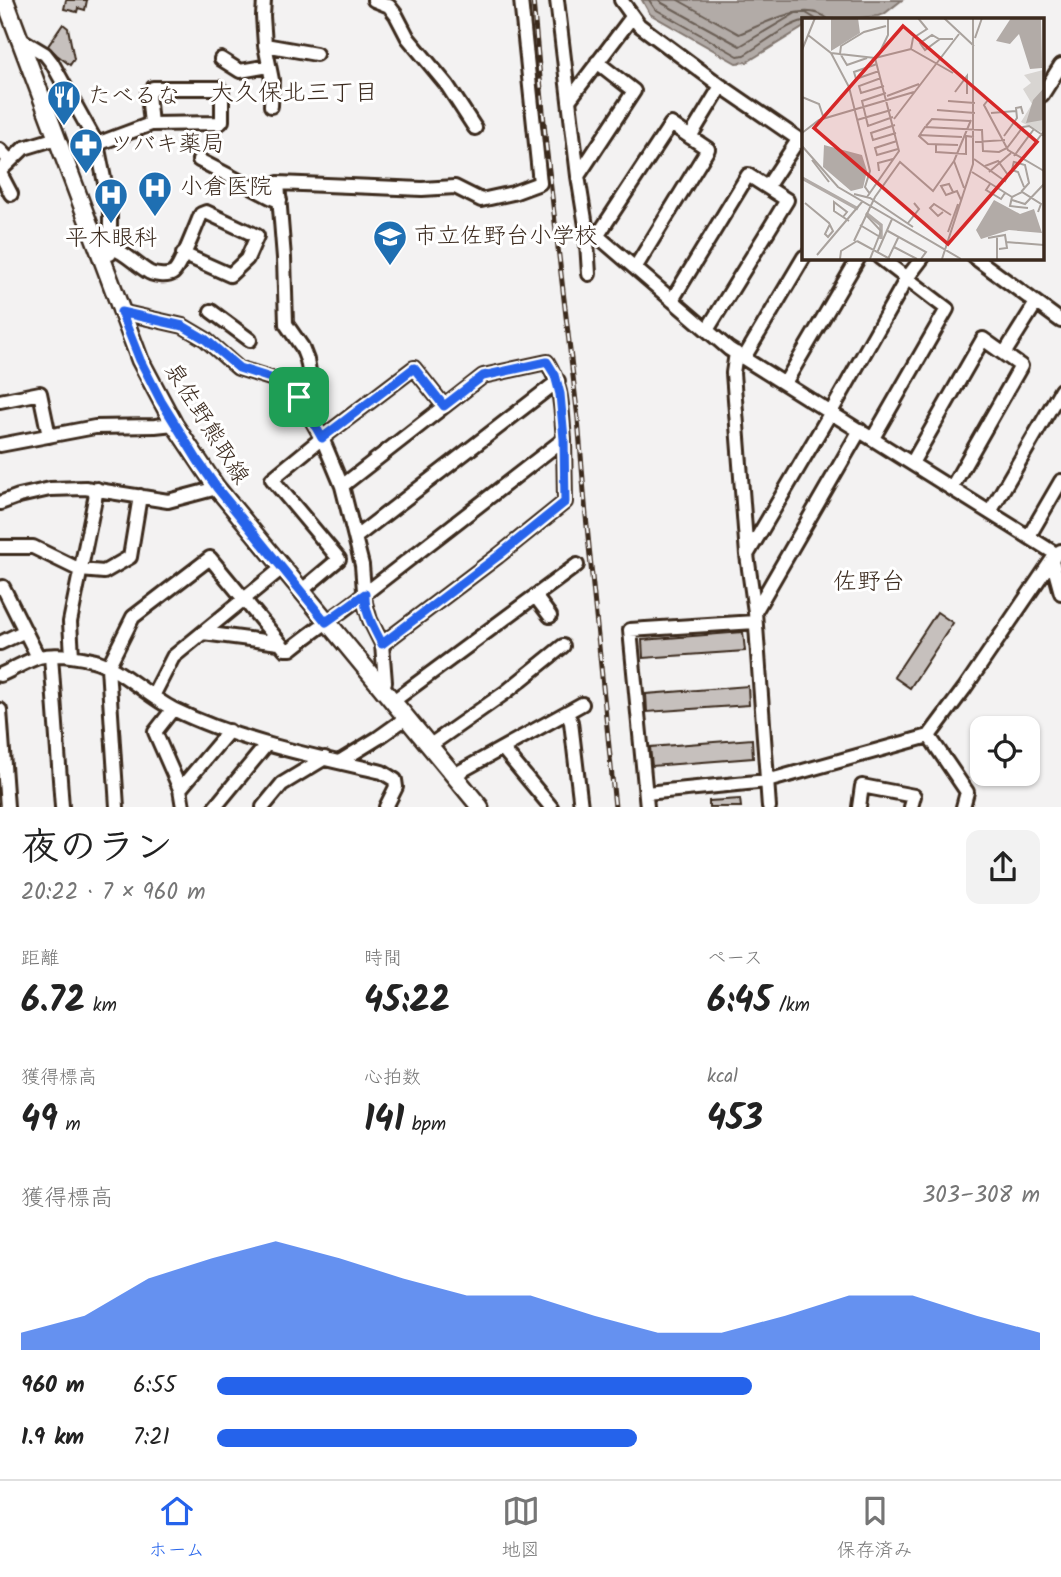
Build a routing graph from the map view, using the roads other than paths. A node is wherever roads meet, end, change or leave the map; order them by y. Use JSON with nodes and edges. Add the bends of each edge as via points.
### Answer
{"nodes":[{"id":1,"x":5,"y":0,"type":"edge"},
{"id":2,"x":264,"y":0,"type":"edge"},
{"id":3,"x":521,"y":0,"type":"edge"},
{"id":4,"x":557,"y":0,"type":"edge"},
{"id":5,"x":621,"y":0,"type":"edge"},
{"id":6,"x":379,"y":1,"type":"edge"},
{"id":7,"x":632,"y":17,"type":"junction"},
{"id":8,"x":20,"y":39,"type":"junction"},
{"id":9,"x":265,"y":44,"type":"junction"},
{"id":10,"x":316,"y":54,"type":"dead end"},
{"id":11,"x":221,"y":59,"type":"dead end"},
{"id":12,"x":597,"y":62,"type":"junction"},
{"id":13,"x":1061,"y":65,"type":"edge"},
{"id":14,"x":269,"y":66,"type":"junction"},
{"id":15,"x":1056,"y":83,"type":"edge"},
{"id":16,"x":721,"y":86,"type":"junction"},
{"id":17,"x":570,"y":99,"type":"junction"},
{"id":18,"x":271,"y":106,"type":"dead end"},
{"id":19,"x":151,"y":124,"type":"junction"},
{"id":20,"x":475,"y":128,"type":"dead end"},
{"id":21,"x":690,"y":136,"type":"junction"},
{"id":22,"x":57,"y":138,"type":"junction"},
{"id":23,"x":801,"y":142,"type":"edge"},
{"id":24,"x":97,"y":144,"type":"junction"},
{"id":25,"x":0,"y":150,"type":"edge"},
{"id":26,"x":199,"y":160,"type":"dead end"},
{"id":27,"x":10,"y":161,"type":"junction"},
{"id":28,"x":0,"y":172,"type":"edge"},
{"id":29,"x":578,"y":176,"type":"junction"},
{"id":30,"x":767,"y":187,"type":"junction"},
{"id":31,"x":11,"y":194,"type":"dead end"},
{"id":32,"x":280,"y":200,"type":"junction"},
{"id":33,"x":586,"y":226,"type":"junction"},
{"id":34,"x":598,"y":235,"type":"junction"},
{"id":35,"x":110,"y":247,"type":"junction"},
{"id":36,"x":183,"y":254,"type":"junction"},
{"id":37,"x":803,"y":259,"type":"edge"},
{"id":38,"x":858,"y":259,"type":"edge"},
{"id":39,"x":881,"y":259,"type":"edge"},
{"id":40,"x":921,"y":259,"type":"edge"},
{"id":41,"x":977,"y":259,"type":"edge"},
{"id":42,"x":104,"y":267,"type":"junction"},
{"id":43,"x":635,"y":268,"type":"junction"},
{"id":44,"x":589,"y":274,"type":"dead end"},
{"id":45,"x":907,"y":278,"type":"junction"},
{"id":46,"x":672,"y":300,"type":"junction"},
{"id":47,"x":1036,"y":303,"type":"junction"},
{"id":48,"x":121,"y":312,"type":"junction"},
{"id":49,"x":1061,"y":321,"type":"edge"},
{"id":50,"x":707,"y":330,"type":"junction"},
{"id":51,"x":205,"y":339,"type":"junction"},
{"id":52,"x":250,"y":340,"type":"dead end"},
{"id":53,"x":1004,"y":354,"type":"junction"},
{"id":54,"x":740,"y":356,"type":"junction"},
{"id":55,"x":558,"y":381,"type":"junction"},
{"id":56,"x":785,"y":383,"type":"junction"},
{"id":57,"x":1061,"y":390,"type":"edge"},
{"id":58,"x":299,"y":397,"type":"junction"},
{"id":59,"x":0,"y":401,"type":"edge"},
{"id":60,"x":444,"y":406,"type":"junction"},
{"id":61,"x":831,"y":412,"type":"junction"},
{"id":62,"x":174,"y":424,"type":"junction"},
{"id":63,"x":860,"y":430,"type":"junction"},
{"id":64,"x":49,"y":436,"type":"junction"},
{"id":65,"x":322,"y":438,"type":"junction"},
{"id":66,"x":873,"y":438,"type":"junction"},
{"id":67,"x":564,"y":439,"type":"junction"},
{"id":68,"x":0,"y":445,"type":"edge"},
{"id":69,"x":912,"y":463,"type":"junction"},
{"id":70,"x":1061,"y":481,"type":"edge"},
{"id":71,"x":341,"y":486,"type":"junction"},
{"id":72,"x":952,"y":487,"type":"junction"},
{"id":73,"x":217,"y":488,"type":"junction"},
{"id":74,"x":97,"y":489,"type":"junction"},
{"id":75,"x":141,"y":496,"type":"junction"},
{"id":76,"x":0,"y":503,"type":"edge"},
{"id":77,"x":990,"y":512,"type":"junction"},
{"id":78,"x":1030,"y":536,"type":"junction"},
{"id":79,"x":356,"y":537,"type":"junction"},
{"id":80,"x":0,"y":547,"type":"edge"},
{"id":81,"x":747,"y":555,"type":"junction"},
{"id":82,"x":1056,"y":555,"type":"edge"},
{"id":83,"x":576,"y":565,"type":"dead end"},
{"id":84,"x":282,"y":568,"type":"junction"},
{"id":85,"x":80,"y":569,"type":"junction"},
{"id":86,"x":0,"y":588,"type":"edge"},
{"id":87,"x":301,"y":590,"type":"junction"},
{"id":88,"x":1061,"y":593,"type":"edge"},
{"id":89,"x":365,"y":594,"type":"junction"},
{"id":90,"x":535,"y":596,"type":"junction"},
{"id":91,"x":243,"y":600,"type":"junction"},
{"id":92,"x":550,"y":616,"type":"dead end"},
{"id":93,"x":755,"y":617,"type":"junction"},
{"id":94,"x":326,"y":622,"type":"junction"},
{"id":95,"x":25,"y":631,"type":"junction"},
{"id":96,"x":203,"y":633,"type":"junction"},
{"id":97,"x":0,"y":643,"type":"edge"},
{"id":98,"x":279,"y":643,"type":"junction"},
{"id":99,"x":382,"y":644,"type":"junction"},
{"id":100,"x":564,"y":646,"type":"dead end"},
{"id":101,"x":72,"y":656,"type":"junction"},
{"id":102,"x":45,"y":657,"type":"junction"},
{"id":103,"x":108,"y":667,"type":"junction"},
{"id":104,"x":0,"y":675,"type":"edge"},
{"id":105,"x":153,"y":696,"type":"junction"},
{"id":106,"x":387,"y":696,"type":"junction"},
{"id":107,"x":582,"y":704,"type":"dead end"},
{"id":108,"x":173,"y":709,"type":"junction"},
{"id":109,"x":0,"y":710,"type":"edge"},
{"id":110,"x":567,"y":713,"type":"junction"},
{"id":111,"x":406,"y":718,"type":"junction"},
{"id":112,"x":229,"y":731,"type":"junction"},
{"id":113,"x":929,"y":736,"type":"junction"},
{"id":114,"x":267,"y":744,"type":"junction"},
{"id":115,"x":429,"y":746,"type":"junction"},
{"id":116,"x":503,"y":749,"type":"junction"},
{"id":117,"x":325,"y":758,"type":"junction"},
{"id":118,"x":339,"y":762,"type":"junction"},
{"id":119,"x":454,"y":775,"type":"junction"},
{"id":120,"x":767,"y":781,"type":"junction"},
{"id":121,"x":180,"y":789,"type":"junction"},
{"id":122,"x":646,"y":793,"type":"junction"},
{"id":123,"x":7,"y":807,"type":"edge"},
{"id":124,"x":62,"y":807,"type":"edge"},
{"id":125,"x":117,"y":807,"type":"edge"},
{"id":126,"x":183,"y":807,"type":"edge"},
{"id":127,"x":215,"y":807,"type":"edge"},
{"id":128,"x":263,"y":807,"type":"edge"},
{"id":129,"x":386,"y":807,"type":"edge"},
{"id":130,"x":480,"y":807,"type":"edge"},
{"id":131,"x":551,"y":807,"type":"edge"},
{"id":132,"x":580,"y":807,"type":"edge"},
{"id":133,"x":647,"y":807,"type":"edge"},
{"id":134,"x":769,"y":807,"type":"edge"},
{"id":135,"x":859,"y":807,"type":"edge"},
{"id":136,"x":911,"y":807,"type":"edge"},
{"id":137,"x":963,"y":807,"type":"edge"}],
"edges":[{"from":1,"to":8,"type":"main road","name":"泉佐野熊取線"},
{"from":2,"to":9,"type":"street"},
{"from":3,"to":32,"type":"street","via":[[540,183],[481,200],[455,187],[278,183]]},
{"from":4,"to":17,"type":"street"},
{"from":5,"to":7,"type":"street"},
{"from":6,"to":20,"type":"street","via":[[396,15]]},
{"from":7,"to":12,"type":"street"},
{"from":7,"to":16,"type":"street"},
{"from":8,"to":22,"type":"main road","name":"泉佐野熊取線"},
{"from":8,"to":24,"type":"street","via":[[52,63]]},
{"from":9,"to":10,"type":"street"},
{"from":9,"to":14,"type":"street"},
{"from":11,"to":14,"type":"street","via":[[240,71]]},
{"from":12,"to":17,"type":"street"},
{"from":12,"to":29,"type":"street","via":[[634,91]]},
{"from":13,"to":15,"type":"street"},
{"from":14,"to":18,"type":"street"},
{"from":16,"to":21,"type":"street"},
{"from":16,"to":23,"type":"street"},
{"from":17,"to":29,"type":"street"},
{"from":19,"to":19,"type":"street","via":[[220,124],[222,92],[219,88],[153,89],[148,94]]},
{"from":19,"to":24,"type":"street"},
{"from":21,"to":34,"type":"street","via":[[671,124]]},
{"from":21,"to":43,"type":"street","via":[[708,149]]},
{"from":22,"to":27,"type":"street","via":[[24,148]]},
{"from":22,"to":42,"type":"main road","name":"泉佐野熊取線"},
{"from":23,"to":30,"type":"street"},
{"from":24,"to":35,"type":"street","via":[[110,208]]},
{"from":25,"to":27,"type":"street"},
{"from":26,"to":32,"type":"street"},
{"from":27,"to":28,"type":"street"},
{"from":28,"to":31,"type":"street"},
{"from":29,"to":33,"type":"street"},
{"from":30,"to":46,"type":"street","via":[[748,175]]},
{"from":30,"to":50,"type":"street","via":[[787,200]]},
{"from":32,"to":58,"type":"street","via":[[286,324],[302,347],[309,371]]},
{"from":33,"to":34,"type":"street"},
{"from":33,"to":44,"type":"street"},
{"from":34,"to":43,"type":"street"},
{"from":35,"to":36,"type":"street","via":[[153,274],[175,272]]},
{"from":35,"to":42,"type":"street"},
{"from":36,"to":36,"type":"street","via":[[206,212],[257,236],[247,258],[230,275]]},
{"from":37,"to":54,"type":"street"},
{"from":38,"to":56,"type":"street"},
{"from":39,"to":45,"type":"street"},
{"from":40,"to":45,"type":"street"},
{"from":41,"to":47,"type":"street"},
{"from":42,"to":48,"type":"main road","name":"泉佐野熊取線"},
{"from":43,"to":46,"type":"street"},
{"from":45,"to":61,"type":"street"},
{"from":45,"to":66,"type":"street","via":[[947,309]]},
{"from":46,"to":50,"type":"street"},
{"from":47,"to":49,"type":"street"},
{"from":47,"to":53,"type":"street"},
{"from":48,"to":51,"type":"street","via":[[183,326]]},
{"from":48,"to":62,"type":"main road","name":"泉佐野熊取線"},
{"from":50,"to":54,"type":"street"},
{"from":51,"to":52,"type":"street","via":[[216,315]]},
{"from":51,"to":58,"type":"street","via":[[239,368],[283,382]]},
{"from":53,"to":69,"type":"street","via":[[983,339]]},
{"from":53,"to":72,"type":"street","via":[[1021,366]]},
{"from":54,"to":56,"type":"street"},
{"from":54,"to":81,"type":"street","via":[[733,373]]},
{"from":55,"to":60,"type":"street","via":[[547,362],[534,364],[483,376]]},
{"from":55,"to":67,"type":"street"},
{"from":55,"to":79,"type":"street"},
{"from":56,"to":61,"type":"street"},
{"from":57,"to":77,"type":"street"},
{"from":58,"to":65,"type":"street"},
{"from":59,"to":64,"type":"street","via":[[40,393]]},
{"from":60,"to":65,"type":"street","via":[[414,368]]},
{"from":60,"to":71,"type":"street"},
{"from":61,"to":63,"type":"street"},
{"from":61,"to":81,"type":"street"},
{"from":62,"to":64,"type":"street","via":[[95,427]]},
{"from":62,"to":73,"type":"main road","name":"泉佐野熊取線"},
{"from":63,"to":66,"type":"street"},
{"from":63,"to":93,"type":"street"},
{"from":64,"to":68,"type":"street"},
{"from":65,"to":71,"type":"street"},
{"from":65,"to":87,"type":"street","via":[[272,479],[339,559]]},
{"from":66,"to":69,"type":"street"},
{"from":67,"to":89,"type":"street"},
{"from":67,"to":99,"type":"street","via":[[565,502]]},
{"from":69,"to":72,"type":"street"},
{"from":70,"to":78,"type":"street"},
{"from":71,"to":79,"type":"street"},
{"from":72,"to":77,"type":"street"},
{"from":73,"to":75,"type":"street","via":[[169,500]]},
{"from":73,"to":84,"type":"main road","name":"泉佐野熊取線"},
{"from":74,"to":75,"type":"street"},
{"from":74,"to":76,"type":"street","via":[[50,489]]},
{"from":74,"to":85,"type":"street"},
{"from":75,"to":85,"type":"street","via":[[130,557],[104,572]]},
{"from":77,"to":78,"type":"street"},
{"from":78,"to":82,"type":"street"},
{"from":79,"to":89,"type":"street"},
{"from":80,"to":85,"type":"street","via":[[33,547]]},
{"from":81,"to":93,"type":"street"},
{"from":82,"to":88,"type":"street"},
{"from":82,"to":113,"type":"street"},
{"from":83,"to":90,"type":"street"},
{"from":84,"to":87,"type":"main road","name":"泉佐野熊取線"},
{"from":84,"to":91,"type":"street"},
{"from":85,"to":101,"type":"street","via":[[71,622]]},
{"from":86,"to":95,"type":"street","via":[[4,587]]},
{"from":87,"to":94,"type":"main road","name":"泉佐野熊取線"},
{"from":89,"to":94,"type":"street"},
{"from":89,"to":99,"type":"street","via":[[370,620]]},
{"from":90,"to":92,"type":"street"},
{"from":90,"to":106,"type":"street"},
{"from":91,"to":96,"type":"street"},
{"from":91,"to":98,"type":"street"},
{"from":91,"to":103,"type":"street","via":[[210,558],[133,617]]},
{"from":93,"to":120,"type":"street"},
{"from":93,"to":122,"type":"street","via":[[630,630]]},
{"from":94,"to":98,"type":"street","via":[[291,649]]},
{"from":94,"to":106,"type":"main road","name":"泉佐野熊取線"},
{"from":95,"to":97,"type":"street"},
{"from":95,"to":102,"type":"street"},
{"from":96,"to":98,"type":"street"},
{"from":96,"to":105,"type":"street","via":[[173,657]]},
{"from":99,"to":106,"type":"street"},
{"from":100,"to":115,"type":"street"},
{"from":101,"to":102,"type":"street"},
{"from":101,"to":103,"type":"street"},
{"from":102,"to":104,"type":"street"},
{"from":102,"to":124,"type":"street"},
{"from":103,"to":105,"type":"street"},
{"from":103,"to":125,"type":"street"},
{"from":105,"to":108,"type":"street"},
{"from":106,"to":111,"type":"main road","name":"泉佐野熊取線"},
{"from":107,"to":110,"type":"street"},
{"from":108,"to":112,"type":"street"},
{"from":108,"to":121,"type":"street","via":[[155,732]]},
{"from":109,"to":123,"type":"street"},
{"from":110,"to":116,"type":"street"},
{"from":110,"to":132,"type":"street"},
{"from":111,"to":115,"type":"main road","name":"泉佐野熊取線"},
{"from":111,"to":118,"type":"street"},
{"from":112,"to":114,"type":"street"},
{"from":112,"to":121,"type":"street"},
{"from":113,"to":120,"type":"street"},
{"from":113,"to":137,"type":"street","via":[[967,792]]},
{"from":114,"to":117,"type":"street"},
{"from":114,"to":127,"type":"street"},
{"from":115,"to":119,"type":"main road","name":"泉佐野熊取線"},
{"from":116,"to":119,"type":"street"},
{"from":116,"to":131,"type":"street"},
{"from":117,"to":118,"type":"street"},
{"from":117,"to":128,"type":"street","via":[[282,784]]},
{"from":118,"to":129,"type":"street","via":[[382,772],[395,780]]},
{"from":119,"to":130,"type":"main road","name":"泉佐野熊取線"},
{"from":120,"to":122,"type":"street"},
{"from":120,"to":134,"type":"street"},
{"from":121,"to":126,"type":"street"},
{"from":122,"to":133,"type":"street"},
{"from":135,"to":136,"type":"street","via":[[862,786],[914,796]]}]}
